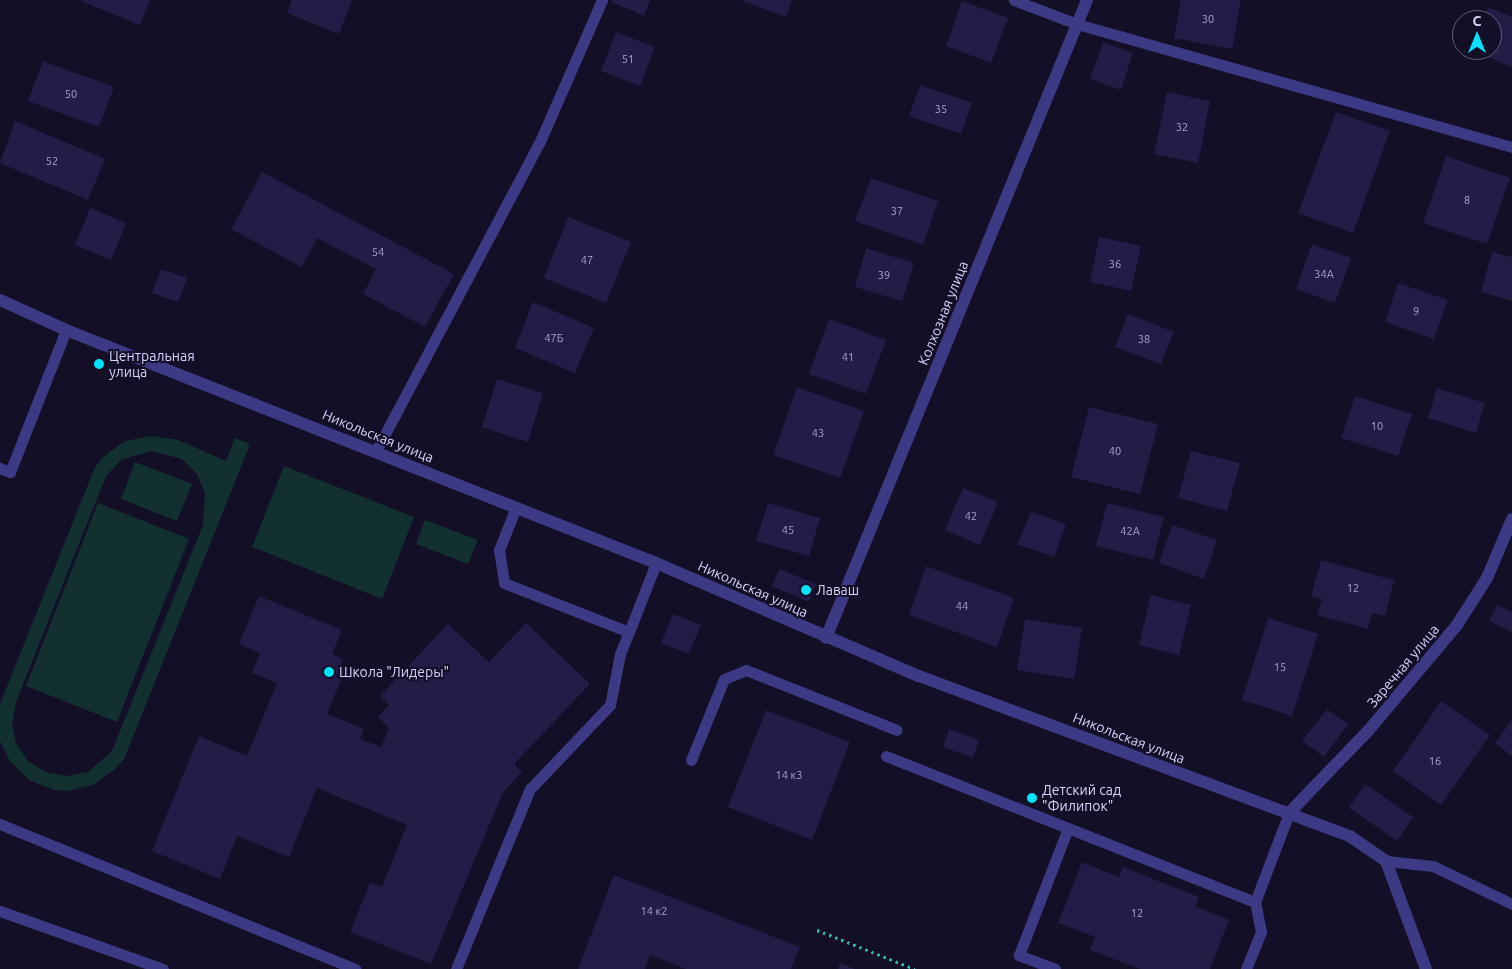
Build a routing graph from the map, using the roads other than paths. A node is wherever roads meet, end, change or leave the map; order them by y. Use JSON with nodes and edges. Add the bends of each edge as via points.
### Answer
{"nodes":[{"id":1,"x":602,"y":0,"type":"edge"},
{"id":2,"x":1014,"y":0,"type":"edge"},
{"id":3,"x":1087,"y":0,"type":"edge"},
{"id":4,"x":1077,"y":24,"type":"junction"},
{"id":5,"x":1512,"y":147,"type":"edge"},
{"id":6,"x":0,"y":300,"type":"edge"},
{"id":7,"x":66,"y":330,"type":"junction"},
{"id":8,"x":376,"y":451,"type":"junction"},
{"id":9,"x":0,"y":468,"type":"edge"},
{"id":10,"x":516,"y":507,"type":"junction"},
{"id":11,"x":1512,"y":519,"type":"edge"},
{"id":12,"x":656,"y":563,"type":"junction"},
{"id":13,"x":629,"y":632,"type":"junction"},
{"id":14,"x":826,"y":638,"type":"junction"},
{"id":15,"x":897,"y":730,"type":"dead end"},
{"id":16,"x":886,"y":756,"type":"dead end"},
{"id":17,"x":692,"y":760,"type":"dead end"},
{"id":18,"x":1289,"y":813,"type":"junction"},
{"id":19,"x":0,"y":824,"type":"edge"},
{"id":20,"x":1068,"y":828,"type":"junction"},
{"id":21,"x":1386,"y":861,"type":"junction"},
{"id":22,"x":1255,"y":902,"type":"junction"},
{"id":23,"x":1512,"y":904,"type":"edge"},
{"id":24,"x":0,"y":911,"type":"edge"},
{"id":25,"x":163,"y":969,"type":"edge"},
{"id":26,"x":356,"y":969,"type":"edge"},
{"id":27,"x":456,"y":969,"type":"edge"},
{"id":28,"x":1055,"y":969,"type":"edge"},
{"id":29,"x":1246,"y":969,"type":"edge"},
{"id":30,"x":1426,"y":969,"type":"edge"}],
"edges":[{"from":1,"to":8,"type":"lane","via":[[541,139]]},
{"from":2,"to":4,"type":"lane"},
{"from":3,"to":4,"type":"street","name":"Колхозная улица"},
{"from":4,"to":5,"type":"lane"},
{"from":4,"to":14,"type":"street","name":"Колхозная улица"},
{"from":6,"to":7,"type":"street","name":"Никольская улица"},
{"from":7,"to":8,"type":"street","name":"Никольская улица"},
{"from":7,"to":9,"type":"lane","via":[[10,472]]},
{"from":8,"to":10,"type":"street","name":"Никольская улица"},
{"from":10,"to":12,"type":"street","name":"Никольская улица"},
{"from":10,"to":13,"type":"lane","via":[[499,550],[504,583]]},
{"from":11,"to":18,"type":"street","name":"Заречная улица","via":[[1487,578],[1457,625],[1368,731]]},
{"from":12,"to":13,"type":"lane"},
{"from":12,"to":14,"type":"street","name":"Никольская улица"},
{"from":13,"to":27,"type":"lane","via":[[620,654],[610,705],[530,789]]},
{"from":14,"to":18,"type":"street","name":"Никольская улица","via":[[919,676]]},
{"from":15,"to":17,"type":"lane","via":[[746,670],[724,679]]},
{"from":16,"to":20,"type":"lane"},
{"from":18,"to":21,"type":"street","name":"Никольская улица","via":[[1351,837]]},
{"from":18,"to":22,"type":"lane"},
{"from":19,"to":26,"type":"lane"},
{"from":20,"to":22,"type":"lane"},
{"from":20,"to":28,"type":"lane","via":[[1019,955]]},
{"from":21,"to":23,"type":"lane","via":[[1433,866]]},
{"from":21,"to":30,"type":"street"},
{"from":22,"to":29,"type":"lane","via":[[1261,932]]},
{"from":24,"to":25,"type":"lane"}]}
